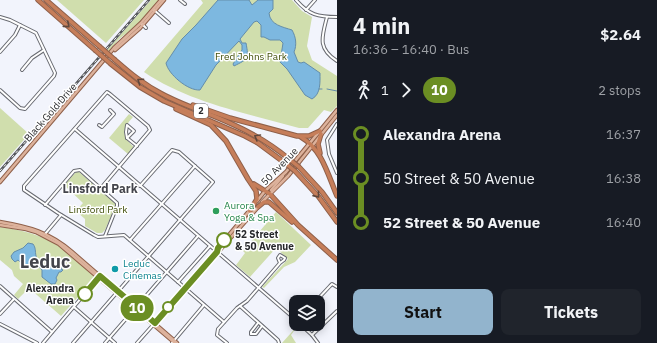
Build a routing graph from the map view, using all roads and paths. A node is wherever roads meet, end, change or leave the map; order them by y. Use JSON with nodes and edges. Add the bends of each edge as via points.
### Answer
{"nodes":[{"id":1,"x":38,"y":0,"type":"edge"},
{"id":2,"x":46,"y":0,"type":"edge"},
{"id":3,"x":49,"y":0,"type":"edge"},
{"id":4,"x":161,"y":0,"type":"edge"},
{"id":5,"x":164,"y":0,"type":"edge"},
{"id":6,"x":180,"y":0,"type":"edge"},
{"id":7,"x":296,"y":0,"type":"edge"},
{"id":8,"x":315,"y":0,"type":"edge"},
{"id":9,"x":185,"y":4,"type":"dead end"},
{"id":10,"x":154,"y":10,"type":"junction"},
{"id":11,"x":306,"y":10,"type":"junction"},
{"id":12,"x":0,"y":17,"type":"edge"},
{"id":13,"x":66,"y":17,"type":"junction"},
{"id":14,"x":327,"y":17,"type":"junction"},
{"id":15,"x":337,"y":17,"type":"edge"},
{"id":16,"x":169,"y":23,"type":"dead end"},
{"id":17,"x":142,"y":24,"type":"junction"},
{"id":18,"x":20,"y":25,"type":"junction"},
{"id":19,"x":146,"y":28,"type":"dead end"},
{"id":20,"x":44,"y":50,"type":"junction"},
{"id":21,"x":0,"y":52,"type":"edge"},
{"id":22,"x":337,"y":61,"type":"edge"},
{"id":23,"x":22,"y":70,"type":"dead end"},
{"id":24,"x":0,"y":90,"type":"edge"},
{"id":25,"x":163,"y":94,"type":"junction"},
{"id":26,"x":164,"y":101,"type":"junction"},
{"id":27,"x":110,"y":110,"type":"dead end"},
{"id":28,"x":337,"y":110,"type":"edge"},
{"id":29,"x":337,"y":115,"type":"edge"},
{"id":30,"x":337,"y":124,"type":"edge"},
{"id":31,"x":100,"y":125,"type":"dead end"},
{"id":32,"x":75,"y":129,"type":"junction"},
{"id":33,"x":321,"y":133,"type":"junction"},
{"id":34,"x":300,"y":136,"type":"junction"},
{"id":35,"x":127,"y":138,"type":"junction"},
{"id":36,"x":311,"y":145,"type":"junction"},
{"id":37,"x":137,"y":146,"type":"junction"},
{"id":38,"x":322,"y":162,"type":"junction"},
{"id":39,"x":195,"y":166,"type":"junction"},
{"id":40,"x":119,"y":167,"type":"junction"},
{"id":41,"x":242,"y":168,"type":"junction"},
{"id":42,"x":286,"y":172,"type":"junction"},
{"id":43,"x":337,"y":173,"type":"edge"},
{"id":44,"x":0,"y":182,"type":"edge"},
{"id":45,"x":140,"y":186,"type":"junction"},
{"id":46,"x":101,"y":188,"type":"junction"},
{"id":47,"x":265,"y":191,"type":"junction"},
{"id":48,"x":270,"y":194,"type":"junction"},
{"id":49,"x":337,"y":196,"type":"edge"},
{"id":50,"x":162,"y":204,"type":"junction"},
{"id":51,"x":45,"y":205,"type":"junction"},
{"id":52,"x":258,"y":207,"type":"junction"},
{"id":53,"x":250,"y":211,"type":"junction"},
{"id":54,"x":337,"y":212,"type":"edge"},
{"id":55,"x":61,"y":215,"type":"junction"},
{"id":56,"x":245,"y":216,"type":"junction"},
{"id":57,"x":248,"y":218,"type":"junction"},
{"id":58,"x":180,"y":220,"type":"junction"},
{"id":59,"x":0,"y":222,"type":"edge"},
{"id":60,"x":337,"y":222,"type":"edge"},
{"id":61,"x":0,"y":225,"type":"edge"},
{"id":62,"x":45,"y":234,"type":"junction"},
{"id":63,"x":105,"y":236,"type":"junction"},
{"id":64,"x":198,"y":236,"type":"junction"},
{"id":65,"x":130,"y":240,"type":"junction"},
{"id":66,"x":210,"y":246,"type":"junction"},
{"id":67,"x":326,"y":250,"type":"junction"},
{"id":68,"x":217,"y":252,"type":"junction"},
{"id":69,"x":148,"y":256,"type":"junction"},
{"id":70,"x":337,"y":260,"type":"edge"},
{"id":71,"x":280,"y":263,"type":"dead end"},
{"id":72,"x":167,"y":272,"type":"junction"},
{"id":73,"x":100,"y":277,"type":"junction"},
{"id":74,"x":178,"y":282,"type":"junction"},
{"id":75,"x":0,"y":286,"type":"edge"},
{"id":76,"x":337,"y":287,"type":"edge"},
{"id":77,"x":185,"y":288,"type":"junction"},
{"id":78,"x":259,"y":288,"type":"junction"},
{"id":79,"x":117,"y":292,"type":"junction"},
{"id":80,"x":322,"y":295,"type":"edge"},
{"id":81,"x":14,"y":299,"type":"junction"},
{"id":82,"x":204,"y":305,"type":"junction"},
{"id":83,"x":240,"y":306,"type":"junction"},
{"id":84,"x":74,"y":307,"type":"junction"},
{"id":85,"x":135,"y":308,"type":"junction"},
{"id":86,"x":337,"y":311,"type":"edge"},
{"id":87,"x":0,"y":314,"type":"edge"},
{"id":88,"x":289,"y":314,"type":"edge"},
{"id":89,"x":91,"y":322,"type":"junction"},
{"id":90,"x":224,"y":322,"type":"junction"},
{"id":91,"x":325,"y":322,"type":"edge"},
{"id":92,"x":258,"y":323,"type":"junction"},
{"id":93,"x":0,"y":324,"type":"edge"},
{"id":94,"x":154,"y":324,"type":"junction"},
{"id":95,"x":262,"y":326,"type":"junction"},
{"id":96,"x":308,"y":331,"type":"edge"},
{"id":97,"x":315,"y":331,"type":"edge"},
{"id":98,"x":52,"y":332,"type":"junction"},
{"id":99,"x":312,"y":335,"type":"junction"},
{"id":100,"x":109,"y":338,"type":"junction"},
{"id":101,"x":174,"y":342,"type":"edge"},
{"id":102,"x":37,"y":343,"type":"edge"},
{"id":103,"x":43,"y":343,"type":"edge"},
{"id":104,"x":73,"y":343,"type":"edge"},
{"id":105,"x":104,"y":343,"type":"edge"},
{"id":106,"x":115,"y":343,"type":"edge"},
{"id":107,"x":137,"y":343,"type":"edge"},
{"id":108,"x":227,"y":343,"type":"edge"},
{"id":109,"x":280,"y":343,"type":"edge"},
{"id":110,"x":318,"y":343,"type":"edge"}],
"edges":[{"from":1,"to":26,"type":"highway","number":"2","one_way":true,"bridge":true,"via":[[140,88]]},
{"from":2,"to":13,"type":"highway","number":"2"},
{"from":3,"to":13,"type":"highway"},
{"from":4,"to":10,"type":"main road","name":"Black Gold Drive"},
{"from":5,"to":10,"type":"main road","name":"Black Gold Drive"},
{"from":6,"to":9,"type":"street"},
{"from":7,"to":11,"type":"street"},
{"from":8,"to":11,"type":"street"},
{"from":10,"to":16,"type":"street"},
{"from":10,"to":17,"type":"main road","name":"Black Gold Drive"},
{"from":11,"to":14,"type":"street","via":[[314,15]]},
{"from":12,"to":18,"type":"street"},
{"from":25,"to":13,"type":"highway","number":"2","one_way":true,"bridge":true,"via":[[138,80]]},
{"from":14,"to":15,"type":"street"},
{"from":14,"to":22,"type":"street","via":[[322,44],[327,54]]},
{"from":17,"to":19,"type":"street"},
{"from":17,"to":44,"type":"main road","name":"Black Gold Drive","via":[[118,44]]},
{"from":18,"to":20,"type":"street","via":[[36,33]]},
{"from":18,"to":21,"type":"street"},
{"from":20,"to":23,"type":"street","via":[[32,58]]},
{"from":20,"to":24,"type":"street","via":[[55,74],[26,108],[20,108]]},
{"from":25,"to":34,"type":"highway","via":[[230,118]]},
{"from":54,"to":25,"type":"highway","number":"2","one_way":true,"bridge":true,"via":[[299,167],[268,143],[239,127]]},
{"from":26,"to":41,"type":"highway","via":[[217,130],[226,140]]},
{"from":26,"to":60,"type":"highway","number":"2","one_way":true,"bridge":true,"via":[[258,143],[295,171]]},
{"from":27,"to":31,"type":"street","via":[[114,114],[102,128]]},
{"from":28,"to":33,"type":"main road","name":"50 Avenue"},
{"from":29,"to":33,"type":"main road","name":"50 Avenue"},
{"from":30,"to":43,"type":"street","via":[[327,140],[329,154]]},
{"from":32,"to":37,"type":"street","via":[[107,92],[150,129]]},
{"from":32,"to":40,"type":"street"},
{"from":32,"to":51,"type":"street","via":[[24,187],[25,191]]},
{"from":33,"to":34,"type":"highway"},
{"from":33,"to":36,"type":"main road","name":"50 Avenue"},
{"from":33,"to":38,"type":"highway","via":[[318,147]]},
{"from":34,"to":36,"type":"highway"},
{"from":35,"to":35,"type":"street","via":[[126,132],[127,125],[134,131]]},
{"from":35,"to":37,"type":"street"},
{"from":36,"to":38,"type":"highway"},
{"from":36,"to":42,"type":"main road","name":"50 Avenue"},
{"from":36,"to":48,"type":"main road","name":"50 Avenue","via":[[302,159]]},
{"from":37,"to":40,"type":"street"},
{"from":38,"to":49,"type":"highway"},
{"from":39,"to":45,"type":"street","via":[[176,150],[172,150]]},
{"from":39,"to":50,"type":"street"},
{"from":39,"to":58,"type":"street","via":[[213,182]]},
{"from":40,"to":45,"type":"street"},
{"from":40,"to":46,"type":"street"},
{"from":41,"to":47,"type":"highway","via":[[252,183]]},
{"from":41,"to":53,"type":"highway","via":[[257,193]]},
{"from":42,"to":47,"type":"main road","name":"50 Avenue"},
{"from":42,"to":48,"type":"main road"},
{"from":45,"to":50,"type":"street"},
{"from":46,"to":51,"type":"street","via":[[76,170]]},
{"from":46,"to":63,"type":"street","via":[[118,205]]},
{"from":47,"to":48,"type":"highway"},
{"from":47,"to":53,"type":"main road","name":"50 Avenue"},
{"from":48,"to":52,"type":"main road","name":"50 Avenue"},
{"from":48,"to":67,"type":"highway","via":[[293,220]]},
{"from":50,"to":58,"type":"street"},
{"from":50,"to":65,"type":"street"},
{"from":51,"to":55,"type":"street"},
{"from":52,"to":57,"type":"main road","name":"50 Avenue"},
{"from":52,"to":67,"type":"highway","via":[[264,202],[271,204]]},
{"from":53,"to":56,"type":"main road","name":"50 Avenue"},
{"from":55,"to":62,"type":"street"},
{"from":55,"to":63,"type":"street","via":[[94,236]]},
{"from":56,"to":57,"type":"main road"},
{"from":56,"to":68,"type":"main road","name":"50 Avenue"},
{"from":57,"to":68,"type":"main road","name":"50 Avenue"},
{"from":58,"to":64,"type":"street"},
{"from":58,"to":69,"type":"street"},
{"from":59,"to":62,"type":"main road","via":[[21,225]]},
{"from":61,"to":62,"type":"main road"},
{"from":62,"to":73,"type":"main road"},
{"from":63,"to":65,"type":"street","via":[[123,234]]},
{"from":64,"to":66,"type":"street"},
{"from":64,"to":72,"type":"street"},
{"from":65,"to":69,"type":"street"},
{"from":66,"to":68,"type":"street"},
{"from":66,"to":74,"type":"street"},
{"from":67,"to":70,"type":"highway"},
{"from":68,"to":77,"type":"main road","name":"50 Avenue"},
{"from":68,"to":78,"type":"street"},
{"from":69,"to":72,"type":"street"},
{"from":69,"to":79,"type":"street"},
{"from":71,"to":78,"type":"street"},
{"from":72,"to":74,"type":"street"},
{"from":72,"to":85,"type":"street"},
{"from":73,"to":79,"type":"main road"},
{"from":73,"to":84,"type":"street"},
{"from":74,"to":77,"type":"street"},
{"from":75,"to":81,"type":"street"},
{"from":76,"to":80,"type":"street","via":[[332,284]]},
{"from":77,"to":82,"type":"street"},
{"from":77,"to":94,"type":"main road","name":"50 Avenue"},
{"from":78,"to":83,"type":"street"},
{"from":78,"to":88,"type":"street"},
{"from":79,"to":85,"type":"main road"},
{"from":79,"to":89,"type":"street"},
{"from":81,"to":87,"type":"street"},
{"from":81,"to":98,"type":"street"},
{"from":82,"to":90,"type":"street"},
{"from":82,"to":101,"type":"street"},
{"from":83,"to":90,"type":"street"},
{"from":83,"to":92,"type":"street"},
{"from":84,"to":89,"type":"street"},
{"from":84,"to":98,"type":"street"},
{"from":85,"to":94,"type":"main road"},
{"from":85,"to":100,"type":"street"},
{"from":86,"to":91,"type":"street"},
{"from":89,"to":100,"type":"street"},
{"from":89,"to":104,"type":"street"},
{"from":90,"to":108,"type":"street","via":[[218,329],[218,335]]},
{"from":92,"to":95,"type":"street"},
{"from":92,"to":95,"type":"street","via":[[251,334],[256,334]]},
{"from":93,"to":102,"type":"street"},
{"from":94,"to":101,"type":"main road"},
{"from":94,"to":107,"type":"street","name":"50 Avenue"},
{"from":95,"to":109,"type":"street"},
{"from":96,"to":99,"type":"street"},
{"from":97,"to":99,"type":"street"},
{"from":98,"to":103,"type":"street"},
{"from":99,"to":110,"type":"street"},
{"from":100,"to":105,"type":"street"},
{"from":100,"to":106,"type":"street"}]}
